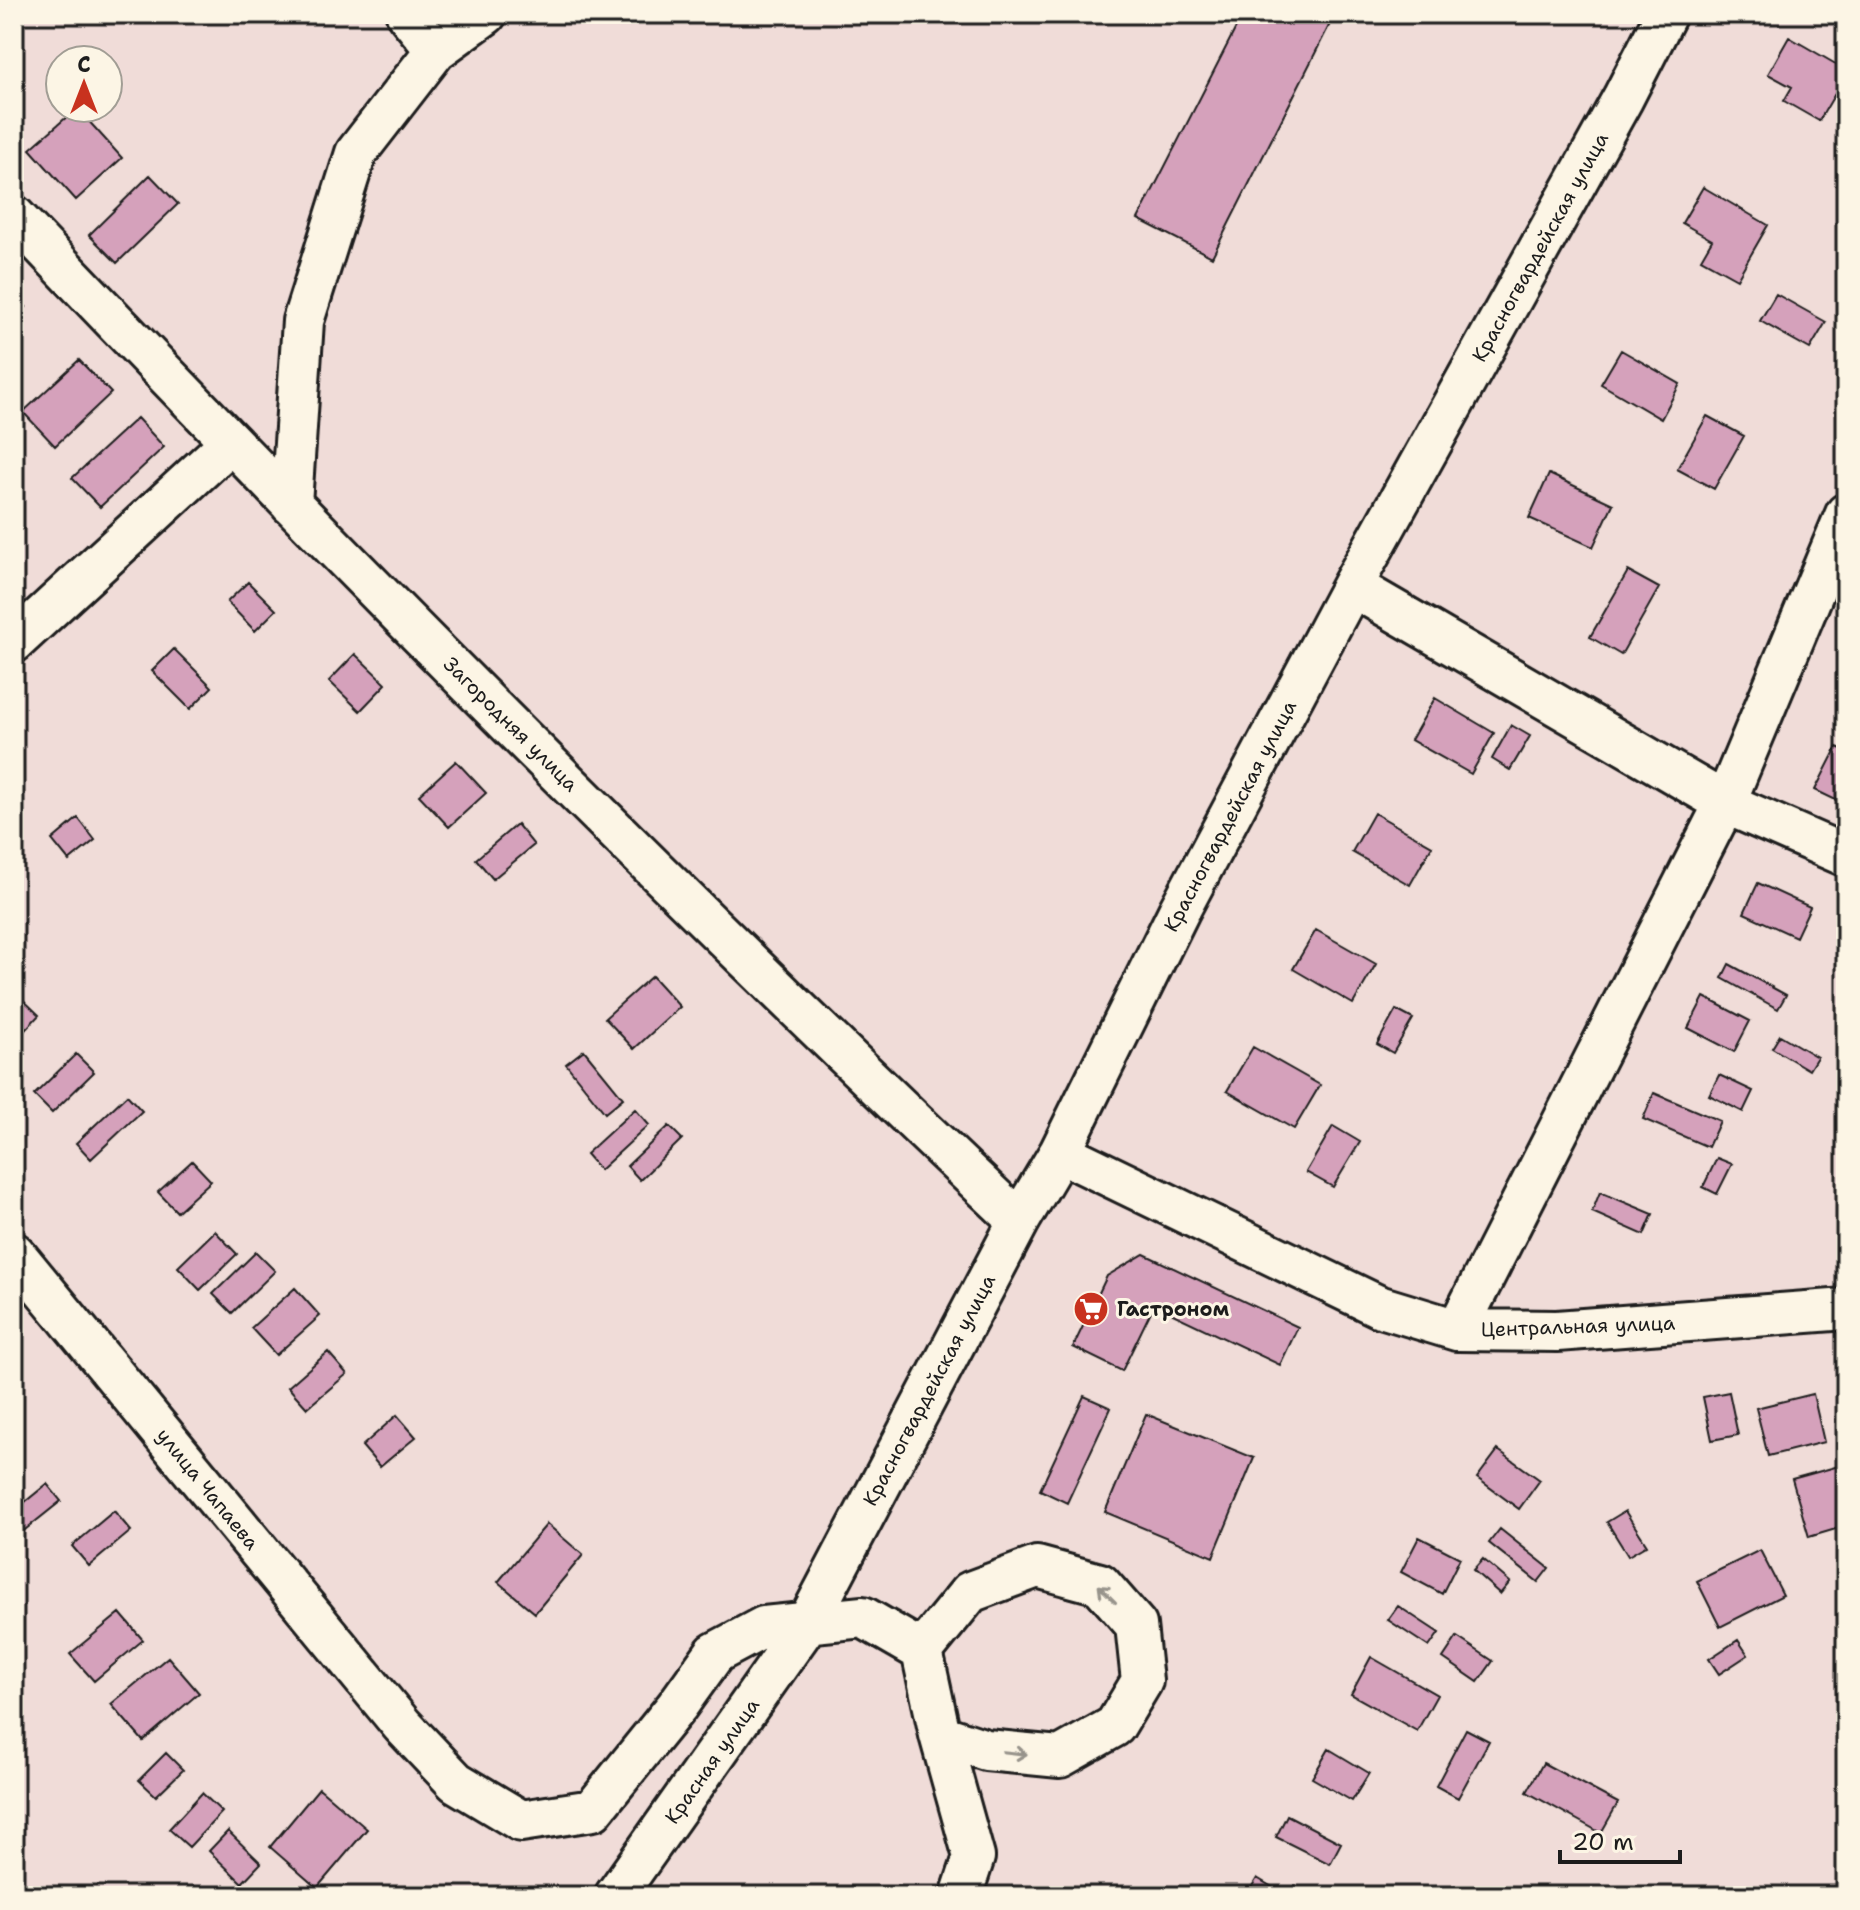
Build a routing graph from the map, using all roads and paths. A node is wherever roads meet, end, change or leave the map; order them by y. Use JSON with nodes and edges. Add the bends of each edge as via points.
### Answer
{"nodes":[{"id":1,"x":407,"y":14,"type":"edge"},
{"id":2,"x":486,"y":14,"type":"edge"},
{"id":3,"x":1666,"y":14,"type":"edge"},
{"id":4,"x":436,"y":50,"type":"junction"},
{"id":5,"x":14,"y":216,"type":"edge"},
{"id":6,"x":230,"y":443,"type":"junction"},
{"id":7,"x":291,"y":504,"type":"junction"},
{"id":8,"x":1846,"y":514,"type":"edge"},
{"id":9,"x":1352,"y":586,"type":"junction"},
{"id":10,"x":14,"y":642,"type":"edge"},
{"id":11,"x":1725,"y":803,"type":"junction"},
{"id":12,"x":1846,"y":856,"type":"edge"},
{"id":13,"x":1060,"y":1152,"type":"junction"},
{"id":14,"x":1019,"y":1221,"type":"junction"},
{"id":15,"x":14,"y":1253,"type":"edge"},
{"id":16,"x":1846,"y":1309,"type":"edge"},
{"id":17,"x":1457,"y":1330,"type":"junction"},
{"id":18,"x":807,"y":1624,"type":"junction"},
{"id":19,"x":922,"y":1651,"type":"junction"},
{"id":20,"x":940,"y":1735,"type":"junction"},
{"id":21,"x":615,"y":1896,"type":"edge"},
{"id":22,"x":961,"y":1896,"type":"edge"}],
"edges":[{"from":1,"to":4,"type":"street"},
{"from":2,"to":4,"type":"street"},
{"from":3,"to":9,"type":"street","name":"Красногвардейская улица"},
{"from":4,"to":7,"type":"street","via":[[356,153],[303,321]]},
{"from":5,"to":6,"type":"street","name":"Загородняя улица"},
{"from":6,"to":7,"type":"street","name":"Загородняя улица"},
{"from":6,"to":10,"type":"street"},
{"from":7,"to":14,"type":"street","name":"Загородняя улица","via":[[761,974]]},
{"from":8,"to":11,"type":"street"},
{"from":9,"to":11,"type":"street"},
{"from":9,"to":13,"type":"street","name":"Красногвардейская улица","via":[[1179,911]]},
{"from":11,"to":12,"type":"street"},
{"from":11,"to":17,"type":"street"},
{"from":13,"to":14,"type":"street","name":"Красногвардейская улица"},
{"from":13,"to":17,"type":"street","name":"Центральная улица","via":[[1378,1306]]},
{"from":14,"to":18,"type":"street","name":"Красногвардейская улица"},
{"from":15,"to":18,"type":"street","name":"улица Чапаева","via":[[402,1725],[456,1782],[521,1821],[593,1810],[715,1653],[764,1627]]},
{"from":16,"to":17,"type":"street","name":"Центральная улица","via":[[1557,1331]]},
{"from":18,"to":19,"type":"street","name":"улица Чапаева","via":[[863,1617]]},
{"from":18,"to":21,"type":"street","name":"Красная улица"},
{"from":19,"to":20,"type":"street"},
{"from":20,"to":19,"type":"street","one_way":true,"via":[[986,1750],[1060,1757],[1074,1750],[1115,1726],[1142,1681],[1136,1625],[1100,1584],[1037,1567],[970,1592]]},
{"from":20,"to":22,"type":"street","via":[[974,1857]]}]}
